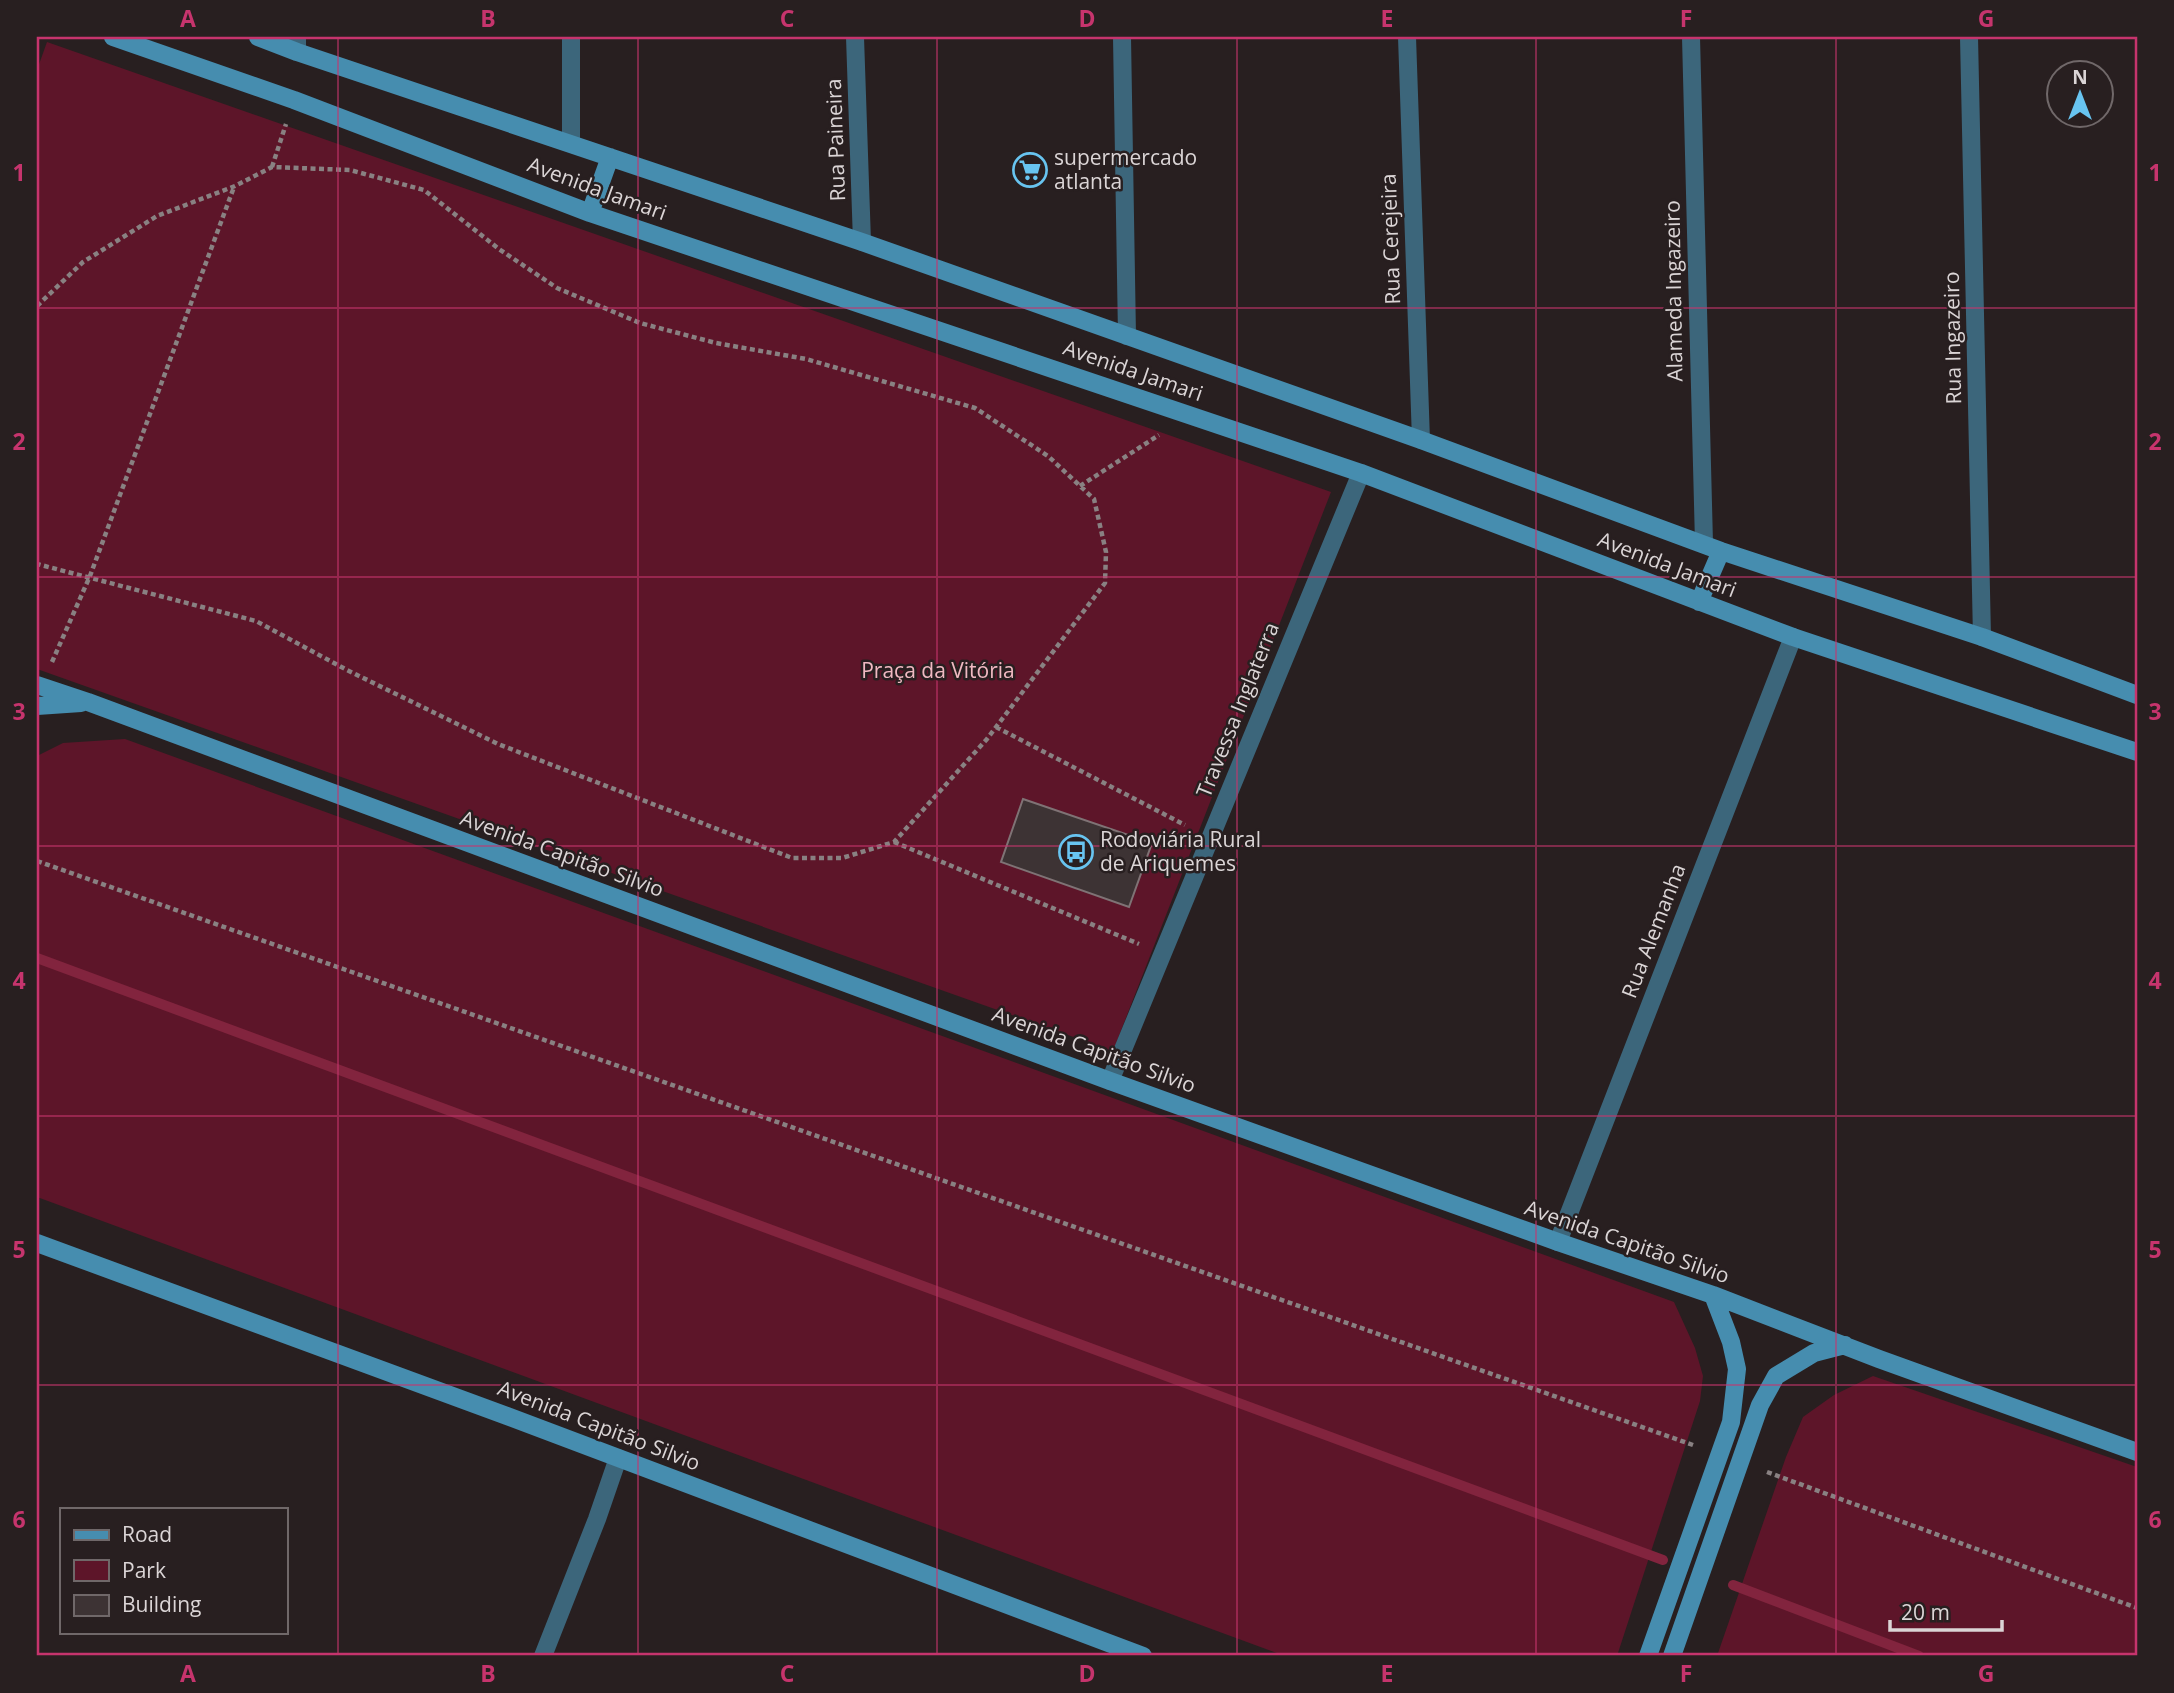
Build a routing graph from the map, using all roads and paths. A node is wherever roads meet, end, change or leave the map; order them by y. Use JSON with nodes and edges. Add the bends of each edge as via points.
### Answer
{"nodes":[{"id":1,"x":113,"y":37,"type":"edge"},
{"id":2,"x":258,"y":37,"type":"edge"},
{"id":3,"x":571,"y":37,"type":"edge"},
{"id":4,"x":855,"y":37,"type":"edge"},
{"id":5,"x":1122,"y":37,"type":"edge"},
{"id":6,"x":1407,"y":37,"type":"edge"},
{"id":7,"x":1691,"y":37,"type":"edge"},
{"id":8,"x":1969,"y":37,"type":"edge"},
{"id":9,"x":297,"y":44,"type":"edge"},
{"id":10,"x":294,"y":100,"type":"junction"},
{"id":11,"x":571,"y":142,"type":"junction"},
{"id":12,"x":610,"y":157,"type":"junction"},
{"id":13,"x":272,"y":167,"type":"junction"},
{"id":14,"x":235,"y":186,"type":"junction"},
{"id":15,"x":590,"y":213,"type":"junction"},
{"id":16,"x":862,"y":242,"type":"junction"},
{"id":17,"x":37,"y":306,"type":"edge"},
{"id":18,"x":1127,"y":336,"type":"junction"},
{"id":19,"x":1191,"y":415,"type":"junction"},
{"id":20,"x":1421,"y":440,"type":"junction"},
{"id":21,"x":1361,"y":473,"type":"junction"},
{"id":22,"x":1080,"y":486,"type":"junction"},
{"id":23,"x":1704,"y":544,"type":"junction"},
{"id":24,"x":1721,"y":551,"type":"junction"},
{"id":25,"x":37,"y":564,"type":"edge"},
{"id":26,"x":90,"y":576,"type":"junction"},
{"id":27,"x":1699,"y":602,"type":"junction"},
{"id":28,"x":1793,"y":637,"type":"junction"},
{"id":29,"x":1982,"y":637,"type":"junction"},
{"id":30,"x":39,"y":686,"type":"edge"},
{"id":31,"x":2137,"y":695,"type":"edge"},
{"id":32,"x":88,"y":702,"type":"junction"},
{"id":33,"x":37,"y":706,"type":"edge"},
{"id":34,"x":996,"y":727,"type":"junction"},
{"id":35,"x":2137,"y":752,"type":"edge"},
{"id":36,"x":1210,"y":838,"type":"junction"},
{"id":37,"x":894,"y":842,"type":"junction"},
{"id":38,"x":37,"y":860,"type":"edge"},
{"id":39,"x":1163,"y":953,"type":"junction"},
{"id":40,"x":1110,"y":1081,"type":"junction"},
{"id":41,"x":1558,"y":1242,"type":"junction"},
{"id":42,"x":37,"y":1243,"type":"edge"},
{"id":43,"x":1713,"y":1296,"type":"junction"},
{"id":44,"x":1845,"y":1345,"type":"junction"},
{"id":45,"x":2137,"y":1452,"type":"edge"},
{"id":46,"x":1719,"y":1455,"type":"junction"},
{"id":47,"x":618,"y":1458,"type":"junction"},
{"id":48,"x":1739,"y":1462,"type":"junction"},
{"id":49,"x":2137,"y":1608,"type":"edge"},
{"id":50,"x":543,"y":1656,"type":"edge"},
{"id":51,"x":1143,"y":1656,"type":"edge"},
{"id":52,"x":1647,"y":1656,"type":"edge"},
{"id":53,"x":1672,"y":1656,"type":"edge"}],
"edges":[{"from":1,"to":10,"type":"main road","name":"Avenida Jamari"},
{"from":2,"to":9,"type":"main road","name":"Avenida Jamari"},
{"from":3,"to":11,"type":"street"},
{"from":4,"to":16,"type":"street","name":"Rua Paineira"},
{"from":5,"to":18,"type":"street"},
{"from":6,"to":20,"type":"street","name":"Rua Cerejeira"},
{"from":7,"to":23,"type":"street","name":"Alameda Ingazeiro"},
{"from":8,"to":29,"type":"street","name":"Rua Ingazeiro"},
{"from":9,"to":11,"type":"main road","name":"Avenida Jamari"},
{"from":10,"to":13,"type":"path"},
{"from":10,"to":15,"type":"main road","name":"Avenida Jamari"},
{"from":11,"to":12,"type":"main road","name":"Avenida Jamari"},
{"from":12,"to":15,"type":"main road"},
{"from":12,"to":16,"type":"main road","name":"Avenida Jamari"},
{"from":13,"to":14,"type":"path"},
{"from":13,"to":22,"type":"path","via":[[350,170],[424,190],[557,288],[640,323],[806,359],[975,408],[1048,456]]},
{"from":14,"to":17,"type":"path","via":[[157,216],[83,262]]},
{"from":14,"to":26,"type":"path"},
{"from":15,"to":19,"type":"main road","name":"Avenida Jamari"},
{"from":16,"to":18,"type":"main road","name":"Avenida Jamari"},
{"from":18,"to":20,"type":"main road","name":"Avenida Jamari"},
{"from":19,"to":21,"type":"main road","name":"Avenida Jamari"},
{"from":19,"to":22,"type":"path"},
{"from":20,"to":23,"type":"main road","name":"Avenida Jamari"},
{"from":21,"to":27,"type":"main road","name":"Avenida Jamari"},
{"from":21,"to":36,"type":"street","name":"Travessa Inglaterra"},
{"from":22,"to":34,"type":"path","via":[[1094,499],[1106,552],[1105,583]]},
{"from":23,"to":24,"type":"main road","name":"Avenida Jamari"},
{"from":24,"to":27,"type":"main road"},
{"from":24,"to":29,"type":"main road","name":"Avenida Jamari"},
{"from":25,"to":26,"type":"path"},
{"from":26,"to":30,"type":"path"},
{"from":26,"to":37,"type":"path","via":[[256,621],[498,744],[792,858],[842,858]]},
{"from":27,"to":28,"type":"main road","name":"Avenida Jamari"},
{"from":28,"to":35,"type":"main road","name":"Avenida Jamari"},
{"from":28,"to":41,"type":"street","name":"Rua Alemanha"},
{"from":29,"to":31,"type":"main road","name":"Avenida Jamari"},
{"from":30,"to":32,"type":"main road","name":"Avenida Capitão Silvio"},
{"from":32,"to":33,"type":"main road"},
{"from":32,"to":40,"type":"main road","name":"Avenida Capitão Silvio"},
{"from":34,"to":36,"type":"path"},
{"from":34,"to":37,"type":"path"},
{"from":36,"to":39,"type":"street","name":"Travessa Inglaterra"},
{"from":37,"to":39,"type":"path"},
{"from":38,"to":46,"type":"path"},
{"from":39,"to":40,"type":"street","name":"Travessa Inglaterra"},
{"from":40,"to":41,"type":"main road","name":"Avenida Capitão Silvio"},
{"from":41,"to":43,"type":"main road","name":"Avenida Capitão Silvio"},
{"from":42,"to":47,"type":"main road","name":"Avenida Capitão Silvio"},
{"from":43,"to":44,"type":"main road","name":"Avenida Capitão Silvio"},
{"from":43,"to":46,"type":"main road","via":[[1737,1369],[1731,1422]]},
{"from":44,"to":45,"type":"main road","name":"Avenida Capitão Silvio"},
{"from":44,"to":48,"type":"main road","via":[[1814,1353],[1776,1376]]},
{"from":46,"to":52,"type":"main road"},
{"from":47,"to":50,"type":"street"},
{"from":47,"to":51,"type":"main road","name":"Avenida Capitão Silvio"},
{"from":48,"to":49,"type":"path"},
{"from":48,"to":53,"type":"main road"}]}
